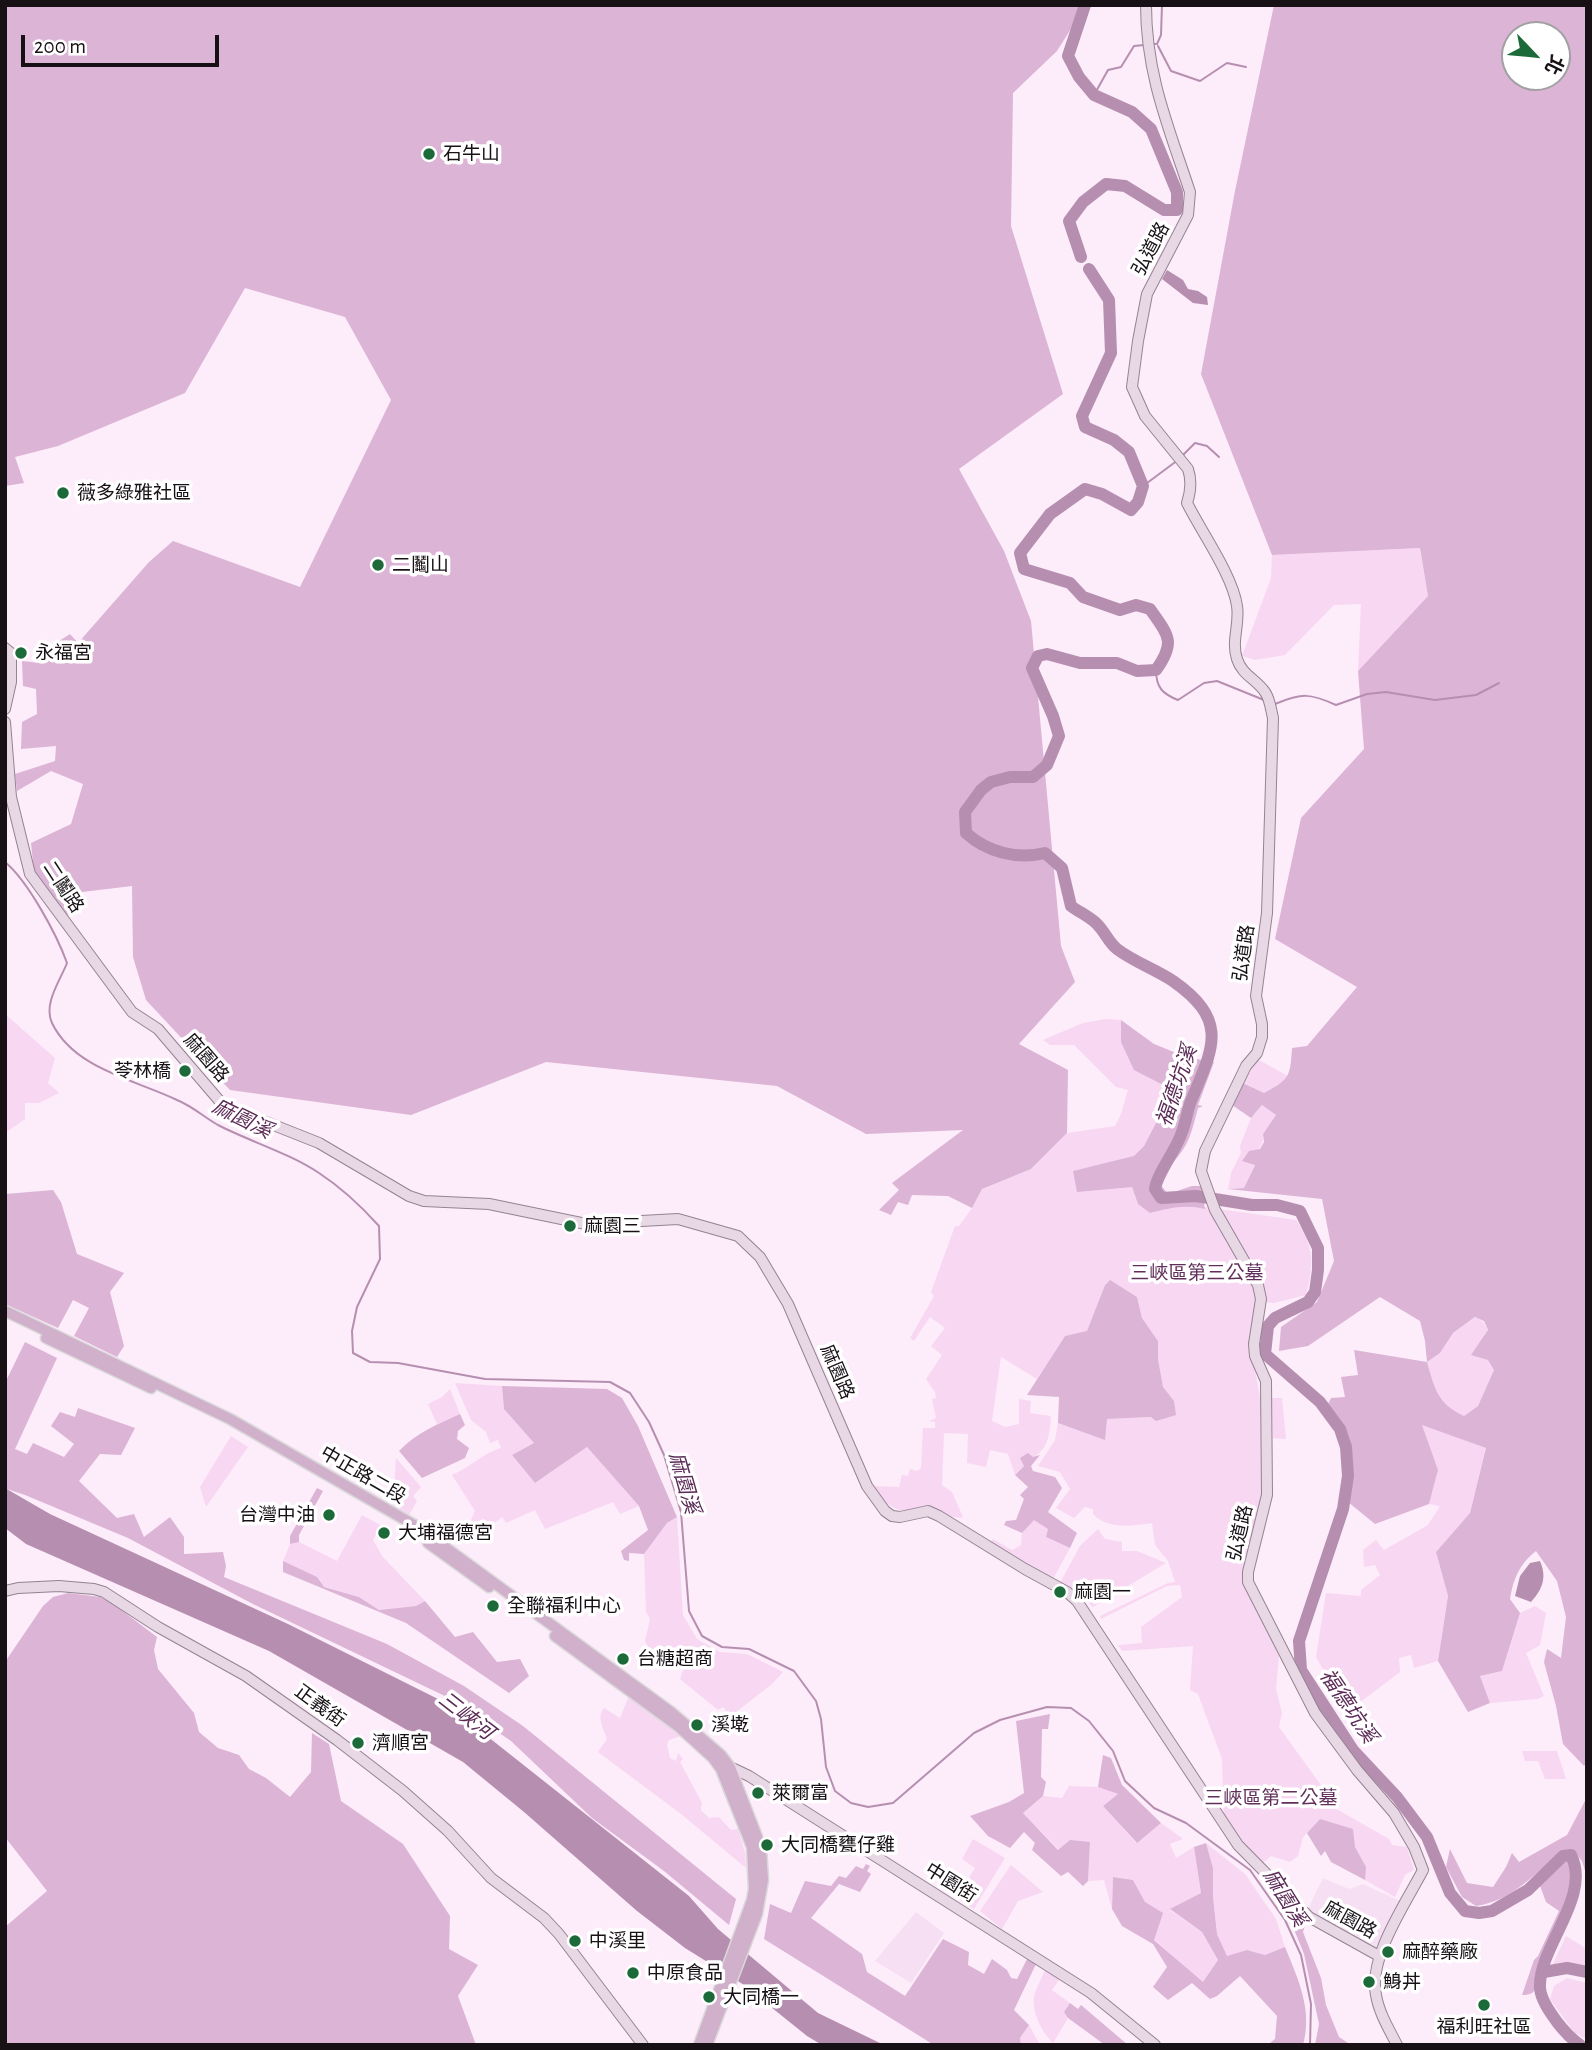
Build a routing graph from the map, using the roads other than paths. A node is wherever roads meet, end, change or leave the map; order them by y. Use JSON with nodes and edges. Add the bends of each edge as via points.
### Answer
{"nodes":[{"id":1,"x":1146,"y":5,"type":"edge"},
{"id":2,"x":5,"y":648,"type":"edge"},
{"id":3,"x":5,"y":709,"type":"edge"},
{"id":4,"x":5,"y":722,"type":"edge"},
{"id":5,"x":132,"y":1012,"type":"joint"},
{"id":6,"x":5,"y":1311,"type":"edge"},
{"id":7,"x":5,"y":1319,"type":"edge"},
{"id":8,"x":5,"y":1591,"type":"edge"},
{"id":9,"x":726,"y":1768,"type":"junction"},
{"id":10,"x":1380,"y":1956,"type":"junction"},
{"id":11,"x":723,"y":1991,"type":"junction"},
{"id":12,"x":1155,"y":2044,"type":"edge"},
{"id":13,"x":643,"y":2045,"type":"edge"},
{"id":14,"x":699,"y":2045,"type":"edge"},
{"id":15,"x":707,"y":2045,"type":"edge"},
{"id":16,"x":1397,"y":2045,"type":"edge"}],
"edges":[{"from":1,"to":10,"type":"street","name":"弘道路","via":[[1148,44],[1165,124],[1191,204],[1147,294],[1132,387],[1145,416],[1191,478],[1187,503],[1235,598],[1236,657],[1243,673],[1265,691],[1273,725],[1267,913],[1256,996],[1262,1037],[1205,1151],[1201,1171],[1215,1210],[1258,1285],[1261,1299],[1254,1340],[1255,1356],[1266,1381],[1267,1495],[1248,1582],[1315,1713],[1394,1813],[1423,1870]]},
{"from":2,"to":3,"type":"street","via":[[12,667]]},
{"from":4,"to":5,"type":"street","name":"二鬮路","via":[[11,796],[30,874]]},
{"from":5,"to":10,"type":"street","name":"麻園路","via":[[158,1029],[223,1105],[319,1143],[409,1196],[489,1204],[586,1224],[678,1219],[738,1236],[760,1257],[788,1304],[867,1486],[885,1511],[900,1517],[928,1511],[1067,1592],[1237,1845],[1309,1917]]},
{"from":6,"to":9,"type":"main road","name":"中正路二段","via":[[230,1419],[416,1526],[700,1734]]},
{"from":7,"to":9,"type":"main road","name":"中正路二段","via":[[217,1420],[414,1532],[678,1727]]},
{"from":8,"to":13,"type":"street","name":"正義街","via":[[94,1588],[284,1702],[403,1791],[491,1878],[544,1919]]},
{"from":9,"to":11,"type":"main road","name":"中正路二段","via":[[761,1849],[763,1867],[757,1898]]},
{"from":9,"to":12,"type":"street","name":"中園街","via":[[749,1776],[1091,1993]]},
{"from":10,"to":16,"type":"street","via":[[1375,1994]]},
{"from":11,"to":14,"type":"main road"},
{"from":11,"to":15,"type":"main road"}]}
